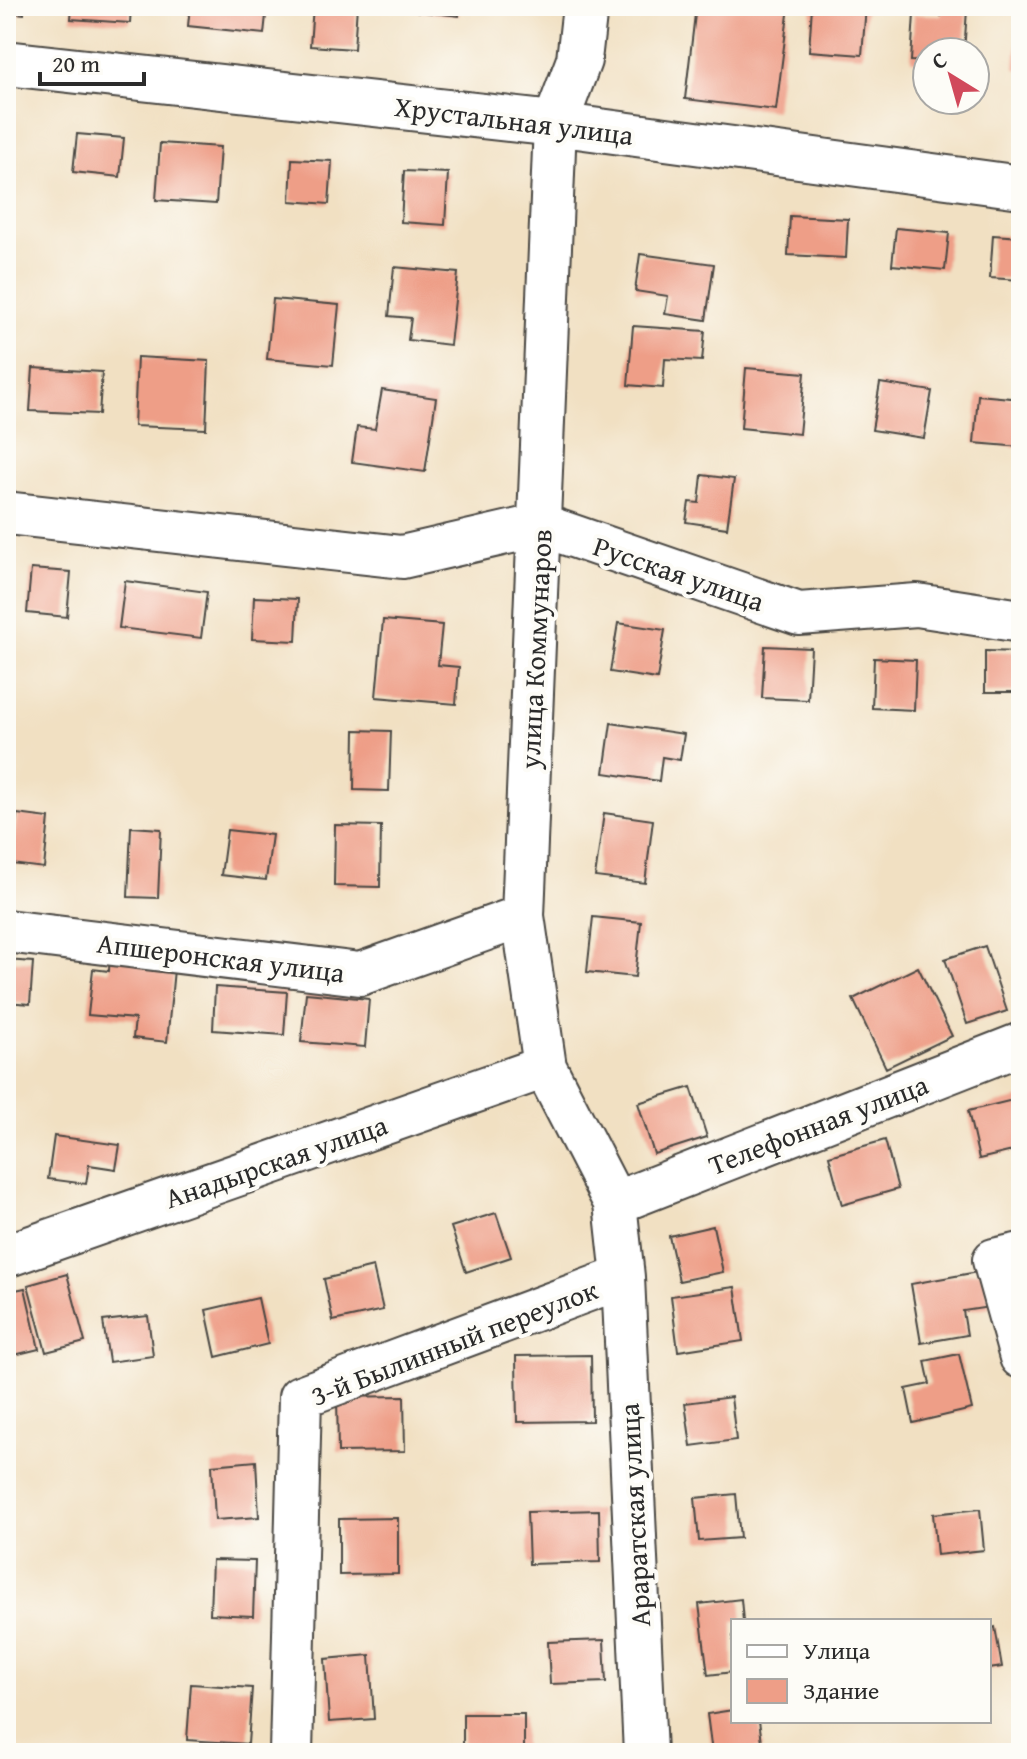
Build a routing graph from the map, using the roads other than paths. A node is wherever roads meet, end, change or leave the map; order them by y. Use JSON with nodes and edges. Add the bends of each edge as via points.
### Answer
{"nodes":[{"id":1,"x":585,"y":6,"type":"edge"},
{"id":2,"x":6,"y":63,"type":"edge"},
{"id":3,"x":555,"y":124,"type":"junction"},
{"id":4,"x":1021,"y":187,"type":"edge"},
{"id":5,"x":6,"y":513,"type":"edge"},
{"id":6,"x":541,"y":525,"type":"junction"},
{"id":7,"x":1021,"y":621,"type":"edge"},
{"id":8,"x":523,"y":916,"type":"junction"},
{"id":9,"x":6,"y":931,"type":"edge"},
{"id":10,"x":1021,"y":1044,"type":"edge"},
{"id":11,"x":545,"y":1067,"type":"junction"},
{"id":12,"x":615,"y":1203,"type":"junction"},
{"id":13,"x":1021,"y":1254,"type":"edge"},
{"id":14,"x":6,"y":1256,"type":"edge"},
{"id":15,"x":623,"y":1277,"type":"junction"},
{"id":16,"x":1021,"y":1357,"type":"edge"},
{"id":17,"x":291,"y":1753,"type":"edge"},
{"id":18,"x":645,"y":1753,"type":"edge"}],
"edges":[{"from":1,"to":3,"type":"street","name":"улица Коммунаров","via":[[579,60]]},
{"from":2,"to":3,"type":"street","name":"Хрустальная улица"},
{"from":3,"to":4,"type":"street","name":"Хрустальная улица"},
{"from":3,"to":6,"type":"street","name":"улица Коммунаров"},
{"from":5,"to":6,"type":"street","via":[[402,557]]},
{"from":6,"to":7,"type":"street","name":"Русская улица","via":[[799,614],[917,605]]},
{"from":6,"to":8,"type":"street","name":"улица Коммунаров"},
{"from":8,"to":9,"type":"street","name":"Апшеронская улица","via":[[360,974]]},
{"from":8,"to":11,"type":"street","name":"улица Коммунаров"},
{"from":10,"to":12,"type":"street","name":"Телефонная улица"},
{"from":11,"to":12,"type":"street","name":"улица Коммунаров"},
{"from":11,"to":14,"type":"street","name":"Анадырская улица"},
{"from":12,"to":15,"type":"street","name":"улица Коммунаров"},
{"from":13,"to":16,"type":"street","via":[[994,1260]]},
{"from":15,"to":17,"type":"street","name":"3-й Былинный переулок","via":[[300,1397]]},
{"from":15,"to":18,"type":"street","name":"Араратская улица"}]}
